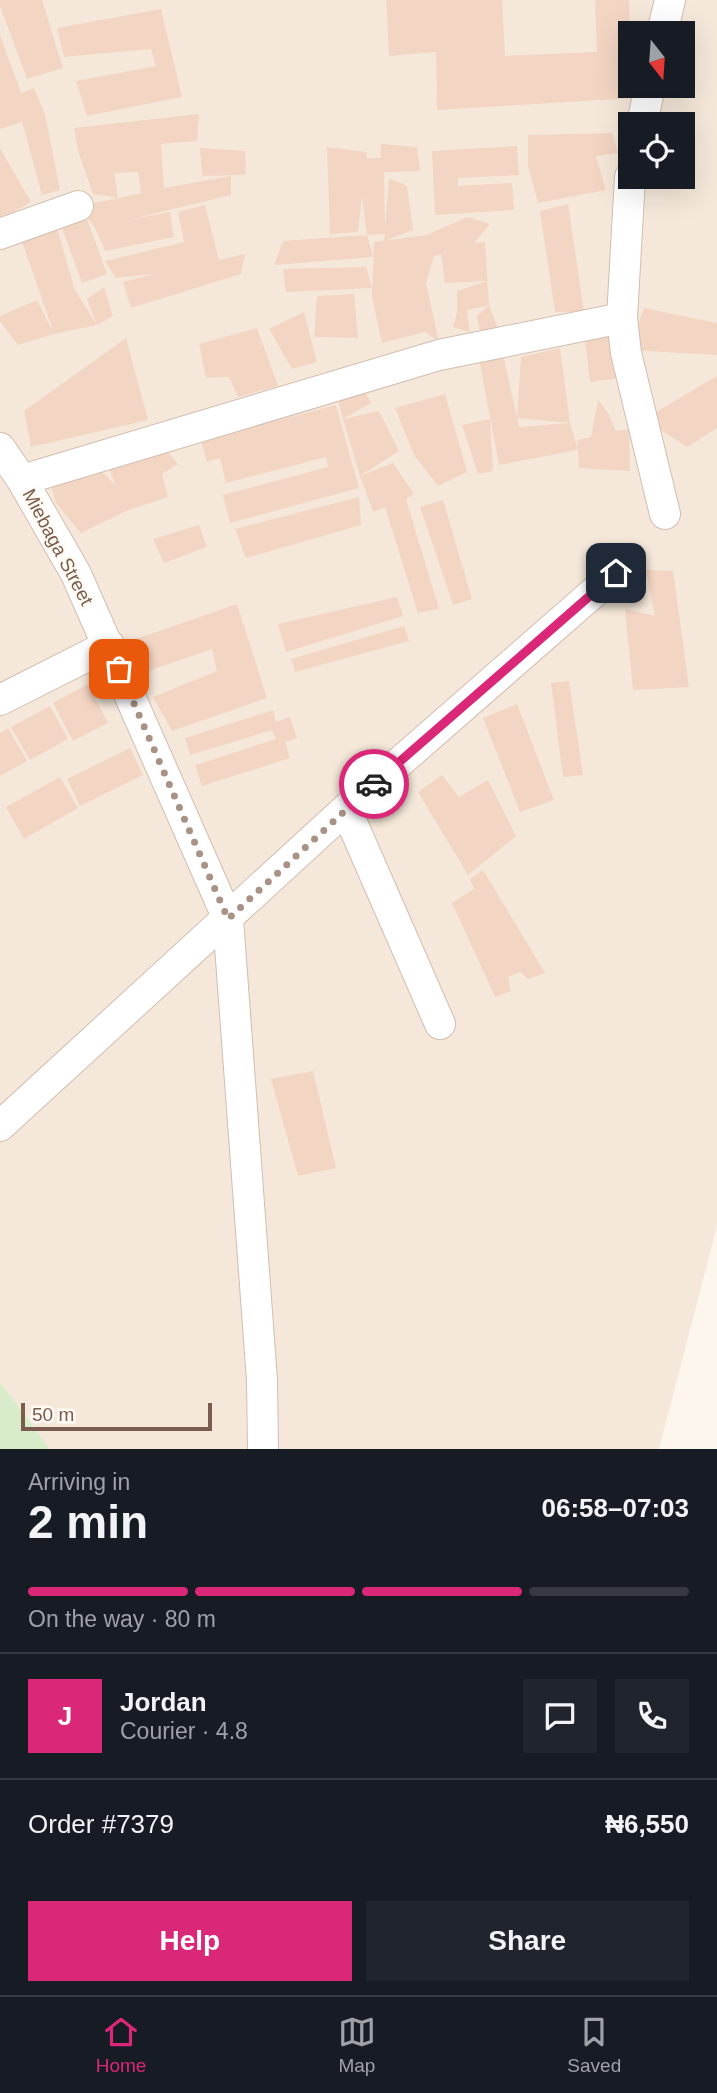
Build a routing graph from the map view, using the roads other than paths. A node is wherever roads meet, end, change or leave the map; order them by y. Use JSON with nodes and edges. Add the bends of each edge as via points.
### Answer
{"nodes":[{"id":1,"x":670,"y":0,"type":"edge"},
{"id":2,"x":665,"y":21,"type":"edge"},
{"id":3,"x":629,"y":189,"type":"edge"},
{"id":4,"x":78,"y":205,"type":"dead end"},
{"id":5,"x":0,"y":234,"type":"edge"},
{"id":6,"x":622,"y":318,"type":"junction"},
{"id":7,"x":0,"y":448,"type":"edge"},
{"id":8,"x":22,"y":480,"type":"junction"},
{"id":9,"x":665,"y":514,"type":"dead end"},
{"id":10,"x":616,"y":573,"type":"dead end"},
{"id":11,"x":109,"y":645,"type":"junction"},
{"id":12,"x":0,"y":700,"type":"edge"},
{"id":13,"x":346,"y":808,"type":"junction"},
{"id":14,"x":228,"y":919,"type":"junction"},
{"id":15,"x":440,"y":1024,"type":"dead end"},
{"id":16,"x":0,"y":1126,"type":"edge"},
{"id":17,"x":263,"y":1449,"type":"edge"}],
"edges":[{"from":1,"to":2,"type":"street"},
{"from":3,"to":6,"type":"street"},
{"from":4,"to":5,"type":"street"},
{"from":6,"to":8,"type":"street","via":[[439,355]]},
{"from":6,"to":9,"type":"street","via":[[629,367]]},
{"from":7,"to":8,"type":"street","name":"Miebaga Street"},
{"from":8,"to":11,"type":"street","name":"Miebaga Street","via":[[76,574]]},
{"from":10,"to":13,"type":"street"},
{"from":11,"to":12,"type":"street"},
{"from":11,"to":14,"type":"street","name":"Miebaga Street"},
{"from":13,"to":14,"type":"street"},
{"from":13,"to":15,"type":"street"},
{"from":14,"to":16,"type":"street"},
{"from":14,"to":17,"type":"street","name":"Miebaga Street","via":[[262,1380]]}]}
